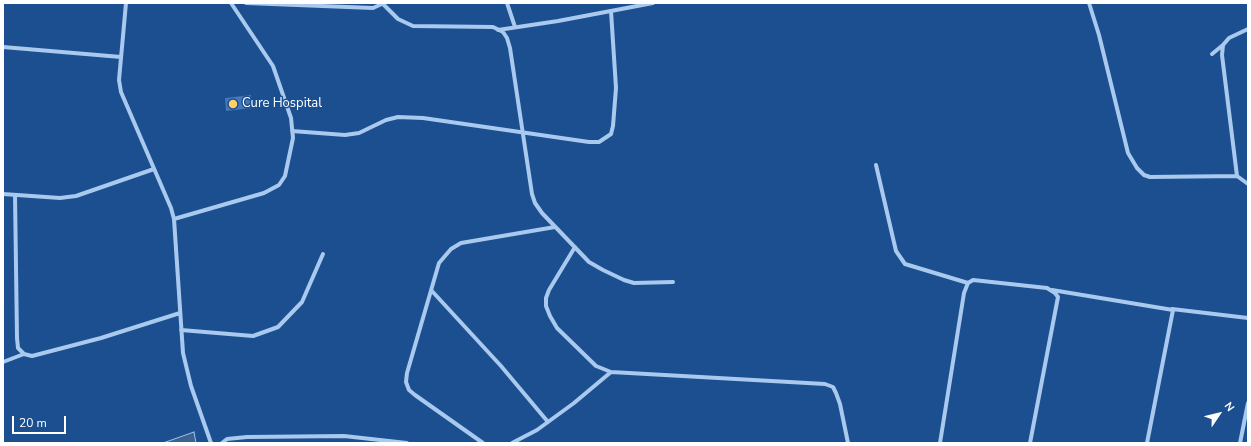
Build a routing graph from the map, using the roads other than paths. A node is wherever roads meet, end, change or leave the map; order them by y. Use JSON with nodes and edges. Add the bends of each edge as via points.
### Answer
{"nodes":[{"id":1,"x":126,"y":3,"type":"edge"},
{"id":2,"x":231,"y":3,"type":"edge"},
{"id":3,"x":246,"y":3,"type":"edge"},
{"id":4,"x":384,"y":3,"type":"edge"},
{"id":5,"x":507,"y":3,"type":"edge"},
{"id":6,"x":653,"y":3,"type":"edge"},
{"id":7,"x":1089,"y":3,"type":"edge"},
{"id":8,"x":611,"y":11,"type":"junction"},
{"id":9,"x":515,"y":27,"type":"junction"},
{"id":10,"x":1248,"y":29,"type":"edge"},
{"id":11,"x":498,"y":30,"type":"junction"},
{"id":12,"x":1224,"y":45,"type":"junction"},
{"id":13,"x":3,"y":47,"type":"edge"},
{"id":14,"x":1212,"y":54,"type":"dead end"},
{"id":15,"x":121,"y":57,"type":"junction"},
{"id":16,"x":292,"y":131,"type":"junction"},
{"id":17,"x":522,"y":132,"type":"junction"},
{"id":18,"x":876,"y":165,"type":"dead end"},
{"id":19,"x":154,"y":168,"type":"junction"},
{"id":20,"x":1237,"y":176,"type":"junction"},
{"id":21,"x":1248,"y":184,"type":"edge"},
{"id":22,"x":3,"y":194,"type":"edge"},
{"id":23,"x":16,"y":195,"type":"junction"},
{"id":24,"x":174,"y":219,"type":"junction"},
{"id":25,"x":555,"y":227,"type":"junction"},
{"id":26,"x":574,"y":247,"type":"junction"},
{"id":27,"x":322,"y":254,"type":"dead end"},
{"id":28,"x":673,"y":282,"type":"dead end"},
{"id":29,"x":968,"y":283,"type":"junction"},
{"id":30,"x":431,"y":290,"type":"junction"},
{"id":31,"x":1051,"y":290,"type":"junction"},
{"id":32,"x":1169,"y":309,"type":"junction"},
{"id":33,"x":180,"y":313,"type":"junction"},
{"id":34,"x":1248,"y":318,"type":"edge"},
{"id":35,"x":181,"y":330,"type":"junction"},
{"id":36,"x":24,"y":354,"type":"junction"},
{"id":37,"x":3,"y":362,"type":"edge"},
{"id":38,"x":611,"y":372,"type":"junction"},
{"id":39,"x":1248,"y":403,"type":"edge"},
{"id":40,"x":548,"y":422,"type":"junction"},
{"id":41,"x":211,"y":443,"type":"edge"},
{"id":42,"x":222,"y":443,"type":"edge"},
{"id":43,"x":407,"y":443,"type":"edge"},
{"id":44,"x":483,"y":443,"type":"edge"},
{"id":45,"x":512,"y":443,"type":"edge"},
{"id":46,"x":848,"y":443,"type":"edge"},
{"id":47,"x":940,"y":443,"type":"edge"},
{"id":48,"x":1030,"y":443,"type":"edge"},
{"id":49,"x":1147,"y":443,"type":"edge"},
{"id":50,"x":1240,"y":443,"type":"edge"}],
"edges":[{"from":1,"to":15,"type":"street"},
{"from":2,"to":16,"type":"street","via":[[275,70],[291,118]]},
{"from":3,"to":4,"type":"street","via":[[373,8]]},
{"from":4,"to":11,"type":"street","via":[[398,19],[413,26],[493,27]]},
{"from":5,"to":9,"type":"street"},
{"from":6,"to":8,"type":"street"},
{"from":7,"to":20,"type":"street","via":[[1132,162],[1144,175],[1150,177]]},
{"from":8,"to":9,"type":"street"},
{"from":8,"to":17,"type":"street","via":[[616,88],[611,134],[599,142],[589,142]]},
{"from":9,"to":11,"type":"street"},
{"from":10,"to":12,"type":"street","via":[[1230,38]]},
{"from":11,"to":17,"type":"street","via":[[503,32],[510,48]]},
{"from":12,"to":14,"type":"street"},
{"from":12,"to":20,"type":"street","via":[[1222,55]]},
{"from":13,"to":15,"type":"street"},
{"from":15,"to":19,"type":"street","via":[[121,92]]},
{"from":16,"to":17,"type":"street","via":[[345,135],[402,117]]},
{"from":16,"to":24,"type":"street","via":[[293,138],[284,176],[279,185],[264,194]]},
{"from":17,"to":25,"type":"street","via":[[535,203]]},
{"from":18,"to":29,"type":"street","via":[[896,251],[905,264]]},
{"from":19,"to":23,"type":"street","via":[[76,196],[60,198]]},
{"from":19,"to":24,"type":"street"},
{"from":20,"to":21,"type":"street"},
{"from":22,"to":23,"type":"street"},
{"from":23,"to":36,"type":"street","via":[[17,338],[18,348]]},
{"from":24,"to":33,"type":"street"},
{"from":25,"to":26,"type":"street"},
{"from":25,"to":30,"type":"street","via":[[461,243],[444,255]]},
{"from":26,"to":28,"type":"street","via":[[589,262],[624,280],[646,284]]},
{"from":26,"to":38,"type":"street","via":[[549,290],[546,306],[550,316],[567,338],[596,366]]},
{"from":27,"to":35,"type":"street","via":[[302,302],[278,327],[253,336]]},
{"from":29,"to":31,"type":"street","via":[[982,280]]},
{"from":29,"to":47,"type":"street","via":[[964,293]]},
{"from":30,"to":40,"type":"street"},
{"from":30,"to":44,"type":"street","via":[[406,382],[415,395]]},
{"from":31,"to":32,"type":"street"},
{"from":31,"to":48,"type":"street","via":[[1058,297],[1058,305]]},
{"from":32,"to":34,"type":"street"},
{"from":32,"to":49,"type":"street","via":[[1173,310]]},
{"from":33,"to":35,"type":"street"},
{"from":33,"to":36,"type":"street","via":[[93,340],[32,356]]},
{"from":35,"to":41,"type":"street","via":[[186,368]]},
{"from":36,"to":37,"type":"street"},
{"from":38,"to":40,"type":"street"},
{"from":38,"to":46,"type":"street","via":[[825,384],[836,392]]},
{"from":39,"to":50,"type":"street"},
{"from":40,"to":45,"type":"street"},
{"from":42,"to":43,"type":"street","via":[[227,439],[247,437],[344,436]]}]}
